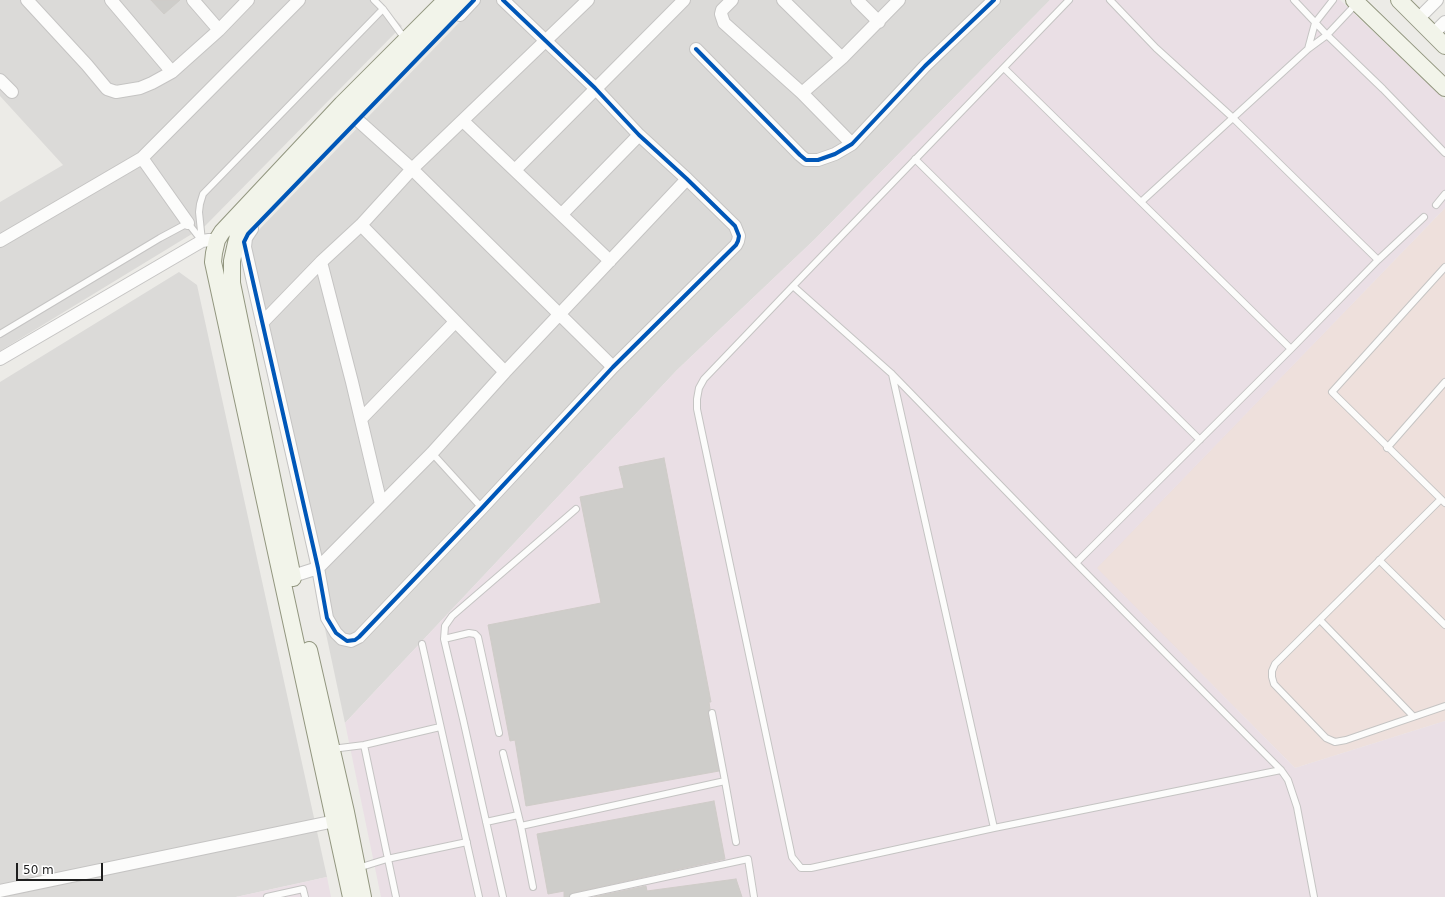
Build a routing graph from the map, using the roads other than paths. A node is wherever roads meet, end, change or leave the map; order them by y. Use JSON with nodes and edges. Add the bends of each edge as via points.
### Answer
{"nodes":[{"id":1,"x":27,"y":0,"type":"edge"},
{"id":2,"x":111,"y":0,"type":"edge"},
{"id":3,"x":193,"y":0,"type":"edge"},
{"id":4,"x":248,"y":0,"type":"edge"},
{"id":5,"x":299,"y":0,"type":"edge"},
{"id":6,"x":374,"y":0,"type":"edge"},
{"id":7,"x":446,"y":0,"type":"edge"},
{"id":8,"x":464,"y":0,"type":"edge"},
{"id":9,"x":474,"y":0,"type":"edge"},
{"id":10,"x":503,"y":0,"type":"edge"},
{"id":11,"x":588,"y":0,"type":"edge"},
{"id":12,"x":684,"y":0,"type":"edge"},
{"id":13,"x":732,"y":0,"type":"edge"},
{"id":14,"x":783,"y":0,"type":"edge"},
{"id":15,"x":857,"y":0,"type":"edge"},
{"id":16,"x":899,"y":0,"type":"edge"},
{"id":17,"x":994,"y":0,"type":"edge"},
{"id":18,"x":1069,"y":0,"type":"edge"},
{"id":19,"x":1110,"y":0,"type":"edge"},
{"id":20,"x":1294,"y":0,"type":"edge"},
{"id":21,"x":1333,"y":0,"type":"edge"},
{"id":22,"x":1399,"y":0,"type":"edge"},
{"id":23,"x":1437,"y":0,"type":"edge"},
{"id":24,"x":1355,"y":2,"type":"edge"},
{"id":25,"x":383,"y":9,"type":"junction"},
{"id":26,"x":1418,"y":18,"type":"junction"},
{"id":27,"x":879,"y":22,"type":"junction"},
{"id":28,"x":1445,"y":22,"type":"edge"},
{"id":29,"x":1315,"y":23,"type":"junction"},
{"id":30,"x":219,"y":30,"type":"junction"},
{"id":31,"x":1433,"y":34,"type":"junction"},
{"id":32,"x":1327,"y":35,"type":"junction"},
{"id":33,"x":406,"y":40,"type":"junction"},
{"id":34,"x":546,"y":42,"type":"junction"},
{"id":35,"x":1445,"y":46,"type":"edge"},
{"id":36,"x":696,"y":49,"type":"dead end"},
{"id":37,"x":1308,"y":49,"type":"junction"},
{"id":38,"x":842,"y":58,"type":"junction"},
{"id":39,"x":1004,"y":68,"type":"junction"},
{"id":40,"x":172,"y":72,"type":"junction"},
{"id":41,"x":0,"y":80,"type":"edge"},
{"id":42,"x":595,"y":88,"type":"junction"},
{"id":43,"x":1445,"y":88,"type":"edge"},
{"id":44,"x":12,"y":92,"type":"dead end"},
{"id":45,"x":802,"y":93,"type":"junction"},
{"id":46,"x":354,"y":117,"type":"junction"},
{"id":47,"x":1232,"y":117,"type":"junction"},
{"id":48,"x":463,"y":121,"type":"junction"},
{"id":49,"x":639,"y":135,"type":"junction"},
{"id":50,"x":852,"y":144,"type":"junction"},
{"id":51,"x":1445,"y":153,"type":"edge"},
{"id":52,"x":142,"y":158,"type":"junction"},
{"id":53,"x":915,"y":159,"type":"junction"},
{"id":54,"x":412,"y":169,"type":"junction"},
{"id":55,"x":515,"y":170,"type":"junction"},
{"id":56,"x":687,"y":179,"type":"junction"},
{"id":57,"x":1445,"y":194,"type":"edge"},
{"id":58,"x":1142,"y":202,"type":"junction"},
{"id":59,"x":1436,"y":205,"type":"dead end"},
{"id":60,"x":562,"y":214,"type":"junction"},
{"id":61,"x":1424,"y":217,"type":"dead end"},
{"id":62,"x":188,"y":223,"type":"junction"},
{"id":63,"x":361,"y":225,"type":"junction"},
{"id":64,"x":210,"y":241,"type":"junction"},
{"id":65,"x":0,"y":242,"type":"edge"},
{"id":66,"x":610,"y":260,"type":"junction"},
{"id":67,"x":1378,"y":260,"type":"junction"},
{"id":68,"x":322,"y":262,"type":"junction"},
{"id":69,"x":1445,"y":267,"type":"edge"},
{"id":70,"x":792,"y":286,"type":"junction"},
{"id":71,"x":559,"y":315,"type":"junction"},
{"id":72,"x":455,"y":322,"type":"junction"},
{"id":73,"x":262,"y":323,"type":"junction"},
{"id":74,"x":0,"y":334,"type":"edge"},
{"id":75,"x":1291,"y":349,"type":"junction"},
{"id":76,"x":0,"y":359,"type":"edge"},
{"id":77,"x":613,"y":366,"type":"junction"},
{"id":78,"x":505,"y":372,"type":"junction"},
{"id":79,"x":892,"y":374,"type":"junction"},
{"id":80,"x":1445,"y":382,"type":"edge"},
{"id":81,"x":360,"y":419,"type":"junction"},
{"id":82,"x":1200,"y":440,"type":"junction"},
{"id":83,"x":1387,"y":448,"type":"junction"},
{"id":84,"x":432,"y":453,"type":"junction"},
{"id":85,"x":270,"y":497,"type":"junction"},
{"id":86,"x":1443,"y":501,"type":"edge"},
{"id":87,"x":381,"y":504,"type":"junction"},
{"id":88,"x":482,"y":508,"type":"junction"},
{"id":89,"x":576,"y":509,"type":"dead end"},
{"id":90,"x":1379,"y":560,"type":"junction"},
{"id":91,"x":1076,"y":563,"type":"junction"},
{"id":92,"x":318,"y":568,"type":"junction"},
{"id":93,"x":293,"y":576,"type":"junction"},
{"id":94,"x":1320,"y":620,"type":"junction"},
{"id":95,"x":1445,"y":625,"type":"edge"},
{"id":96,"x":444,"y":639,"type":"junction"},
{"id":97,"x":422,"y":644,"type":"dead end"},
{"id":98,"x":1445,"y":706,"type":"edge"},
{"id":99,"x":712,"y":713,"type":"dead end"},
{"id":100,"x":1413,"y":716,"type":"junction"},
{"id":101,"x":440,"y":727,"type":"junction"},
{"id":102,"x":499,"y":733,"type":"dead end"},
{"id":103,"x":364,"y":745,"type":"junction"},
{"id":104,"x":331,"y":749,"type":"junction"},
{"id":105,"x":503,"y":753,"type":"dead end"},
{"id":106,"x":1281,"y":770,"type":"junction"},
{"id":107,"x":725,"y":781,"type":"junction"},
{"id":108,"x":518,"y":815,"type":"junction"},
{"id":109,"x":335,"y":821,"type":"junction"},
{"id":110,"x":486,"y":822,"type":"junction"},
{"id":111,"x":520,"y":826,"type":"junction"},
{"id":112,"x":994,"y":828,"type":"junction"},
{"id":113,"x":467,"y":842,"type":"junction"},
{"id":114,"x":736,"y":842,"type":"dead end"},
{"id":115,"x":387,"y":859,"type":"junction"},
{"id":116,"x":357,"y":869,"type":"junction"},
{"id":117,"x":533,"y":887,"type":"dead end"},
{"id":118,"x":0,"y":891,"type":"edge"},
{"id":119,"x":267,"y":897,"type":"edge"},
{"id":120,"x":305,"y":897,"type":"edge"},
{"id":121,"x":351,"y":897,"type":"edge"},
{"id":122,"x":363,"y":897,"type":"edge"},
{"id":123,"x":396,"y":897,"type":"edge"},
{"id":124,"x":479,"y":897,"type":"edge"},
{"id":125,"x":503,"y":897,"type":"edge"},
{"id":126,"x":573,"y":897,"type":"edge"},
{"id":127,"x":754,"y":897,"type":"edge"},
{"id":128,"x":1314,"y":897,"type":"edge"}],
"edges":[{"from":1,"to":40,"type":"street","via":[[107,89],[116,92],[134,89]]},
{"from":2,"to":40,"type":"street"},
{"from":3,"to":30,"type":"street"},
{"from":4,"to":30,"type":"street"},
{"from":5,"to":52,"type":"street"},
{"from":6,"to":25,"type":"lane"},
{"from":7,"to":33,"type":"main road"},
{"from":8,"to":46,"type":"main road"},
{"from":9,"to":46,"type":"street"},
{"from":10,"to":34,"type":"street"},
{"from":11,"to":34,"type":"street"},
{"from":12,"to":42,"type":"street"},
{"from":13,"to":45,"type":"street","via":[[722,10],[724,23]]},
{"from":14,"to":38,"type":"street"},
{"from":15,"to":27,"type":"street"},
{"from":16,"to":27,"type":"street"},
{"from":17,"to":50,"type":"street","via":[[925,66]]},
{"from":18,"to":39,"type":"lane"},
{"from":19,"to":47,"type":"lane","via":[[1156,48]]},
{"from":20,"to":29,"type":"lane"},
{"from":21,"to":29,"type":"lane"},
{"from":22,"to":26,"type":"main road"},
{"from":23,"to":26,"type":"street"},
{"from":24,"to":32,"type":"lane"},
{"from":24,"to":43,"type":"main road"},
{"from":25,"to":33,"type":"lane"},
{"from":25,"to":64,"type":"lane","via":[[203,194],[199,212]]},
{"from":26,"to":31,"type":"main road"},
{"from":27,"to":38,"type":"street"},
{"from":28,"to":31,"type":"street"},
{"from":29,"to":32,"type":"lane"},
{"from":29,"to":37,"type":"lane"},
{"from":30,"to":40,"type":"street"},
{"from":31,"to":35,"type":"main road"},
{"from":32,"to":37,"type":"lane"},
{"from":32,"to":51,"type":"lane"},
{"from":33,"to":64,"type":"main road","via":[[222,232]]},
{"from":34,"to":42,"type":"street"},
{"from":34,"to":48,"type":"street"},
{"from":36,"to":50,"type":"street","via":[[806,160],[826,158]]},
{"from":37,"to":47,"type":"lane"},
{"from":38,"to":45,"type":"street"},
{"from":39,"to":53,"type":"lane"},
{"from":39,"to":58,"type":"lane"},
{"from":41,"to":44,"type":"street"},
{"from":42,"to":49,"type":"street"},
{"from":42,"to":55,"type":"street"},
{"from":45,"to":50,"type":"street"},
{"from":46,"to":54,"type":"street"},
{"from":46,"to":73,"type":"street","via":[[246,238],[245,247]]},
{"from":46,"to":85,"type":"main road","via":[[245,226],[234,251],[232,282]]},
{"from":47,"to":58,"type":"lane"},
{"from":47,"to":67,"type":"lane"},
{"from":48,"to":54,"type":"street"},
{"from":48,"to":55,"type":"street"},
{"from":49,"to":56,"type":"street"},
{"from":49,"to":60,"type":"street"},
{"from":52,"to":62,"type":"street"},
{"from":52,"to":65,"type":"street"},
{"from":53,"to":70,"type":"lane"},
{"from":53,"to":82,"type":"lane"},
{"from":54,"to":63,"type":"street"},
{"from":54,"to":71,"type":"street"},
{"from":55,"to":60,"type":"street"},
{"from":56,"to":66,"type":"street"},
{"from":56,"to":77,"type":"street","via":[[735,226],[738,241]]},
{"from":57,"to":59,"type":"lane"},
{"from":58,"to":75,"type":"lane"},
{"from":60,"to":66,"type":"street"},
{"from":61,"to":67,"type":"lane"},
{"from":62,"to":64,"type":"lane"},
{"from":62,"to":74,"type":"lane"},
{"from":63,"to":68,"type":"street"},
{"from":63,"to":72,"type":"street"},
{"from":64,"to":76,"type":"street"},
{"from":64,"to":85,"type":"main road"},
{"from":66,"to":71,"type":"street"},
{"from":67,"to":75,"type":"lane"},
{"from":68,"to":73,"type":"street"},
{"from":68,"to":81,"type":"street"},
{"from":69,"to":83,"type":"lane","via":[[1332,392]]},
{"from":70,"to":79,"type":"lane"},
{"from":70,"to":112,"type":"lane","via":[[704,379],[697,399],[697,409],[792,857],[800,868],[811,868]]},
{"from":71,"to":77,"type":"street"},
{"from":71,"to":78,"type":"street"},
{"from":72,"to":78,"type":"street"},
{"from":72,"to":81,"type":"street"},
{"from":73,"to":92,"type":"street"},
{"from":75,"to":82,"type":"lane"},
{"from":77,"to":88,"type":"street"},
{"from":78,"to":84,"type":"street"},
{"from":79,"to":91,"type":"lane"},
{"from":79,"to":112,"type":"lane"},
{"from":80,"to":83,"type":"lane"},
{"from":81,"to":87,"type":"street"},
{"from":82,"to":91,"type":"lane"},
{"from":83,"to":86,"type":"lane"},
{"from":84,"to":87,"type":"street"},
{"from":84,"to":88,"type":"lane"},
{"from":85,"to":93,"type":"main road"},
{"from":85,"to":109,"type":"main road"},
{"from":86,"to":90,"type":"lane"},
{"from":87,"to":92,"type":"street"},
{"from":88,"to":92,"type":"street","via":[[355,640],[342,639],[330,625]]},
{"from":89,"to":96,"type":"lane","via":[[452,616],[445,626]]},
{"from":90,"to":94,"type":"lane"},
{"from":90,"to":95,"type":"lane"},
{"from":91,"to":106,"type":"lane"},
{"from":92,"to":93,"type":"street"},
{"from":93,"to":104,"type":"main road"},
{"from":94,"to":100,"type":"lane"},
{"from":94,"to":100,"type":"lane","via":[[1275,664],[1272,677],[1274,684],[1326,738],[1335,742],[1346,740]]},
{"from":96,"to":102,"type":"lane","via":[[469,633],[475,634],[479,639]]},
{"from":96,"to":110,"type":"lane"},
{"from":97,"to":101,"type":"lane"},
{"from":98,"to":100,"type":"lane"},
{"from":99,"to":107,"type":"lane"},
{"from":101,"to":103,"type":"lane"},
{"from":101,"to":113,"type":"lane"},
{"from":103,"to":104,"type":"lane"},
{"from":103,"to":115,"type":"lane"},
{"from":104,"to":116,"type":"main road"},
{"from":105,"to":108,"type":"lane"},
{"from":106,"to":112,"type":"lane"},
{"from":106,"to":128,"type":"lane","via":[[1288,780],[1297,807]]},
{"from":107,"to":111,"type":"lane"},
{"from":107,"to":114,"type":"lane"},
{"from":108,"to":110,"type":"lane"},
{"from":108,"to":111,"type":"lane"},
{"from":109,"to":118,"type":"street"},
{"from":109,"to":121,"type":"main road"},
{"from":110,"to":125,"type":"lane"},
{"from":111,"to":117,"type":"lane"},
{"from":113,"to":115,"type":"lane"},
{"from":113,"to":124,"type":"lane"},
{"from":115,"to":116,"type":"lane"},
{"from":115,"to":123,"type":"lane"},
{"from":116,"to":122,"type":"main road"},
{"from":119,"to":120,"type":"lane","via":[[303,889]]},
{"from":126,"to":127,"type":"lane","via":[[748,859]]}]}
